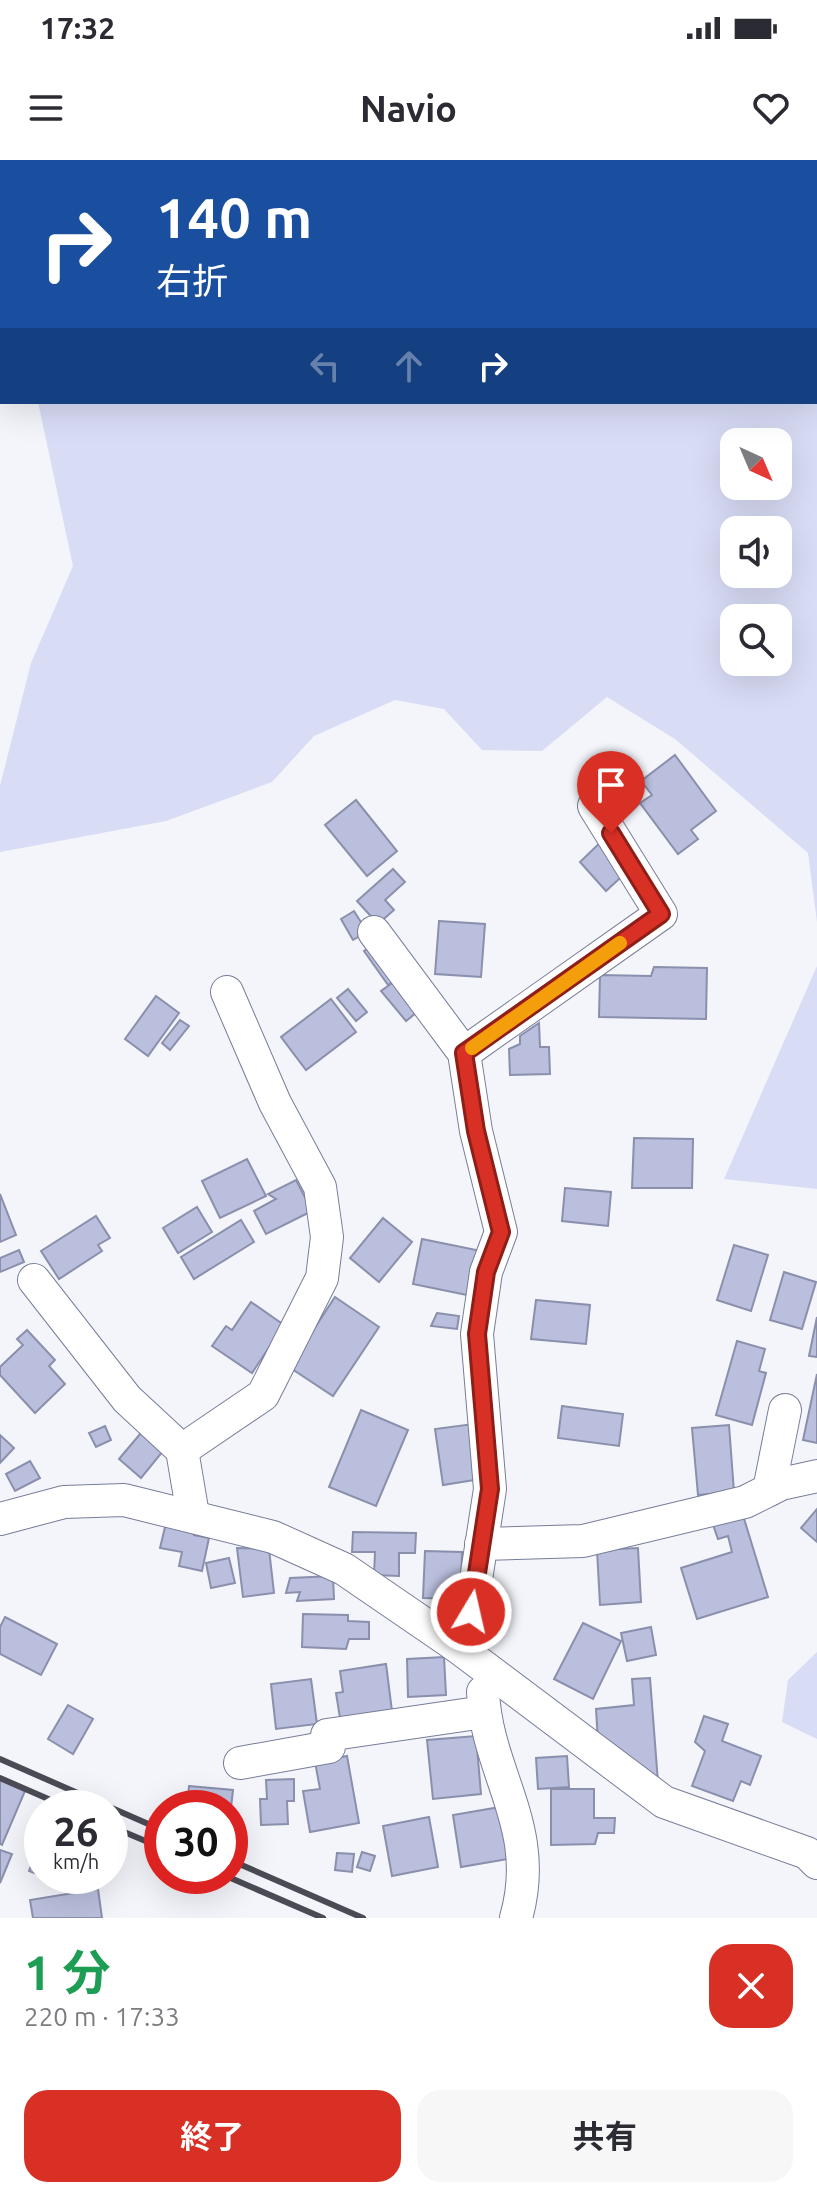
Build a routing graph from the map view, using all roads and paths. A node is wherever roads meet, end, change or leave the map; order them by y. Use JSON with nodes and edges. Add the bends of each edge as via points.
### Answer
{"nodes":[{"id":1,"x":594,"y":806,"type":"dead end"},
{"id":2,"x":374,"y":932,"type":"dead end"},
{"id":3,"x":227,"y":992,"type":"dead end"},
{"id":4,"x":464,"y":1053,"type":"junction"},
{"id":5,"x":34,"y":1280,"type":"dead end"},
{"id":6,"x":785,"y":1410,"type":"dead end"},
{"id":7,"x":182,"y":1450,"type":"junction"},
{"id":8,"x":817,"y":1476,"type":"edge"},
{"id":9,"x":769,"y":1490,"type":"junction"},
{"id":10,"x":193,"y":1515,"type":"junction"},
{"id":11,"x":0,"y":1519,"type":"edge"},
{"id":12,"x":481,"y":1544,"type":"junction"},
{"id":13,"x":455,"y":1645,"type":"junction"},
{"id":14,"x":482,"y":1665,"type":"junction"},
{"id":15,"x":484,"y":1712,"type":"junction"},
{"id":16,"x":240,"y":1763,"type":"dead end"},
{"id":17,"x":814,"y":1855,"type":"edge"},
{"id":18,"x":516,"y":1918,"type":"edge"}],
"edges":[{"from":1,"to":4,"type":"street","via":[[661,914]]},
{"from":2,"to":4,"type":"street"},
{"from":3,"to":7,"type":"street","via":[[275,1103],[320,1187],[327,1237],[322,1278],[263,1395]]},
{"from":4,"to":12,"type":"street","via":[[476,1131],[501,1232],[486,1272],[477,1334],[490,1489]]},
{"from":5,"to":7,"type":"street","via":[[127,1399]]},
{"from":6,"to":9,"type":"street"},
{"from":7,"to":10,"type":"street"},
{"from":8,"to":9,"type":"street"},
{"from":9,"to":12,"type":"street","via":[[745,1502],[583,1541]]},
{"from":10,"to":11,"type":"street","via":[[124,1500],[64,1502]]},
{"from":10,"to":13,"type":"street","via":[[273,1537],[344,1569]]},
{"from":12,"to":13,"type":"street","via":[[471,1612]]},
{"from":13,"to":14,"type":"street"},
{"from":14,"to":15,"type":"street"},
{"from":14,"to":17,"type":"street","via":[[664,1802]]},
{"from":15,"to":16,"type":"street","via":[[327,1735],[329,1747]]},
{"from":15,"to":18,"type":"street","via":[[519,1823],[525,1863]]}]}
